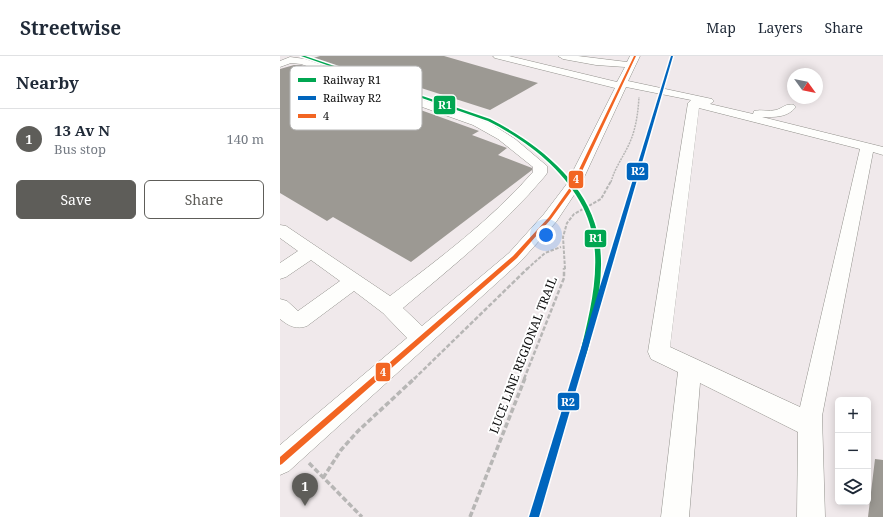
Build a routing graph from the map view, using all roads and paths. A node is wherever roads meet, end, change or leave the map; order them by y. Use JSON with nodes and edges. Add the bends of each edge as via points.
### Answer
{"nodes":[{"id":1,"x":498,"y":56,"type":"edge"},
{"id":2,"x":563,"y":56,"type":"edge"},
{"id":3,"x":632,"y":61,"type":"edge"},
{"id":4,"x":280,"y":64,"type":"edge"},
{"id":5,"x":316,"y":66,"type":"edge"},
{"id":6,"x":627,"y":85,"type":"junction"},
{"id":7,"x":422,"y":103,"type":"edge"},
{"id":8,"x":790,"y":107,"type":"dead end"},
{"id":9,"x":875,"y":149,"type":"edge"},
{"id":10,"x":283,"y":235,"type":"edge"},
{"id":11,"x":562,"y":247,"type":"junction"},
{"id":12,"x":310,"y":252,"type":"junction"},
{"id":13,"x":280,"y":272,"type":"edge"},
{"id":14,"x":354,"y":281,"type":"junction"},
{"id":15,"x":280,"y":307,"type":"edge"},
{"id":16,"x":390,"y":307,"type":"junction"},
{"id":17,"x":421,"y":339,"type":"junction"},
{"id":18,"x":690,"y":367,"type":"junction"},
{"id":19,"x":810,"y":425,"type":"junction"},
{"id":20,"x":280,"y":462,"type":"edge"},
{"id":21,"x":362,"y":517,"type":"edge"},
{"id":22,"x":470,"y":517,"type":"edge"},
{"id":23,"x":675,"y":517,"type":"edge"},
{"id":24,"x":811,"y":517,"type":"edge"}],
"edges":[{"from":1,"to":6,"type":"street"},
{"from":2,"to":3,"type":"street","via":[[596,62]]},
{"from":3,"to":6,"type":"street"},
{"from":4,"to":5,"type":"street","via":[[290,60]]},
{"from":6,"to":8,"type":"street","via":[[764,114],[778,114]]},
{"from":6,"to":11,"type":"path","name":"LUCE LINE REGIONAL TRAIL","via":[[639,104],[630,142],[615,169],[605,196],[572,216],[565,229]]},
{"from":6,"to":17,"type":"street","via":[[574,186],[550,218],[515,257]]},
{"from":7,"to":16,"type":"street","via":[[491,127],[540,166],[540,173],[522,195],[468,245]]},
{"from":9,"to":18,"type":"street","via":[[694,103],[659,352]]},
{"from":9,"to":19,"type":"street","via":[[810,416]]},
{"from":10,"to":12,"type":"street"},
{"from":11,"to":21,"type":"path","via":[[537,259],[341,450],[323,478]]},
{"from":11,"to":22,"type":"path","name":"LUCE LINE REGIONAL TRAIL","via":[[564,278]]},
{"from":12,"to":13,"type":"street"},
{"from":12,"to":14,"type":"street"},
{"from":14,"to":15,"type":"street","via":[[300,320],[294,319]]},
{"from":14,"to":16,"type":"street"},
{"from":16,"to":17,"type":"street"},
{"from":17,"to":20,"type":"street"},
{"from":18,"to":19,"type":"street"},
{"from":18,"to":23,"type":"street"},
{"from":19,"to":24,"type":"street"}]}
